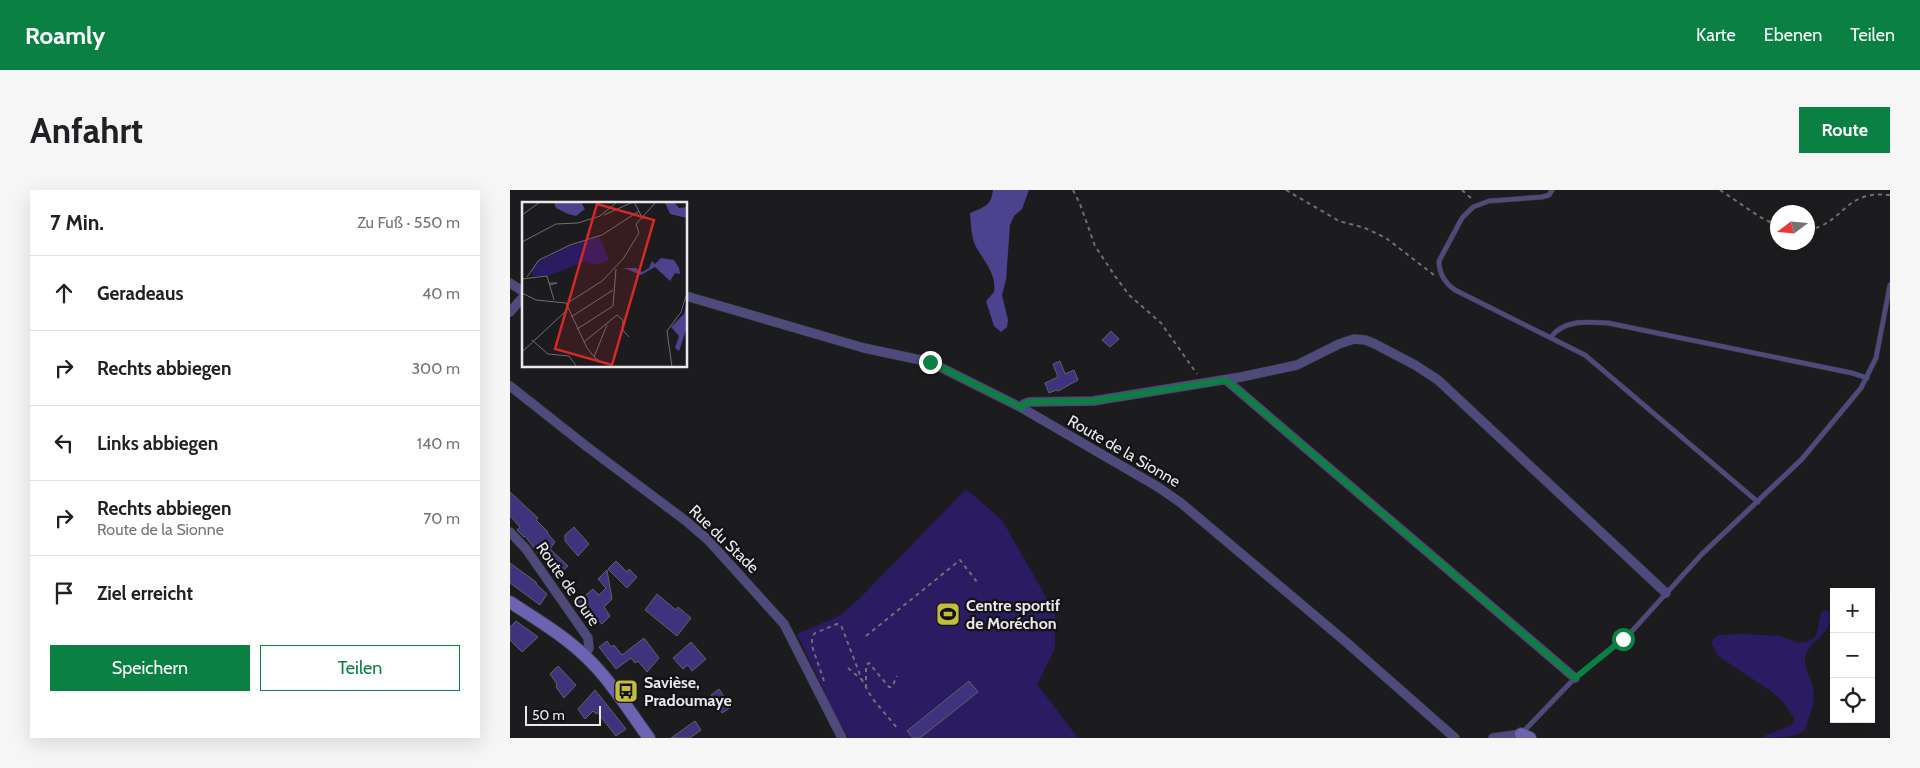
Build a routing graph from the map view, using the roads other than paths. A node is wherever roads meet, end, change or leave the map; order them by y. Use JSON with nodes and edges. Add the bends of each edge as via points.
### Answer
{"nodes":[{"id":1,"x":1552,"y":190,"type":"edge"},
{"id":2,"x":510,"y":283,"type":"edge"},
{"id":3,"x":1890,"y":285,"type":"edge"},
{"id":4,"x":522,"y":292,"type":"edge"},
{"id":5,"x":522,"y":297,"type":"edge"},
{"id":6,"x":688,"y":297,"type":"edge"},
{"id":7,"x":510,"y":312,"type":"edge"},
{"id":8,"x":1551,"y":337,"type":"junction"},
{"id":9,"x":1867,"y":378,"type":"junction"},
{"id":10,"x":1226,"y":380,"type":"junction"},
{"id":11,"x":510,"y":386,"type":"edge"},
{"id":12,"x":1022,"y":408,"type":"junction"},
{"id":13,"x":1758,"y":502,"type":"junction"},
{"id":14,"x":510,"y":532,"type":"edge"},
{"id":15,"x":1666,"y":593,"type":"junction"},
{"id":16,"x":510,"y":602,"type":"edge"},
{"id":17,"x":585,"y":656,"type":"junction"},
{"id":18,"x":1575,"y":678,"type":"junction"},
{"id":19,"x":1526,"y":736,"type":"edge"},
{"id":20,"x":650,"y":738,"type":"edge"},
{"id":21,"x":842,"y":738,"type":"edge"},
{"id":22,"x":1455,"y":738,"type":"edge"},
{"id":23,"x":1493,"y":738,"type":"edge"}],
"edges":[{"from":1,"to":8,"type":"lane","via":[[1542,197],[1493,201],[1468,210],[1440,258],[1439,266],[1445,280],[1455,290]]},
{"from":2,"to":4,"type":"street"},
{"from":3,"to":9,"type":"lane","via":[[1876,358]]},
{"from":5,"to":7,"type":"street"},
{"from":6,"to":12,"type":"street","name":"Route de la Sionne","via":[[864,348],[930,362]]},
{"from":8,"to":9,"type":"lane","via":[[1557,330],[1574,323],[1608,323]]},
{"from":8,"to":13,"type":"lane","via":[[1584,355]]},
{"from":9,"to":13,"type":"lane","via":[[1802,459]]},
{"from":10,"to":12,"type":"street","via":[[1093,401],[1029,402]]},
{"from":10,"to":15,"type":"street","via":[[1297,365],[1352,340],[1375,344],[1438,380]]},
{"from":10,"to":18,"type":"street"},
{"from":11,"to":21,"type":"street","name":"Rue du Stade","via":[[708,540],[784,624]]},
{"from":12,"to":22,"type":"street","name":"Route de la Sionne","via":[[1182,503]]},
{"from":13,"to":15,"type":"lane"},
{"from":14,"to":17,"type":"street","name":"Route de Oure","via":[[526,549],[588,638],[589,648]]},
{"from":15,"to":18,"type":"lane","via":[[1623,639]]},
{"from":16,"to":17,"type":"street"},
{"from":17,"to":20,"type":"street"},
{"from":18,"to":19,"type":"lane"},
{"from":19,"to":23,"type":"street"}]}
